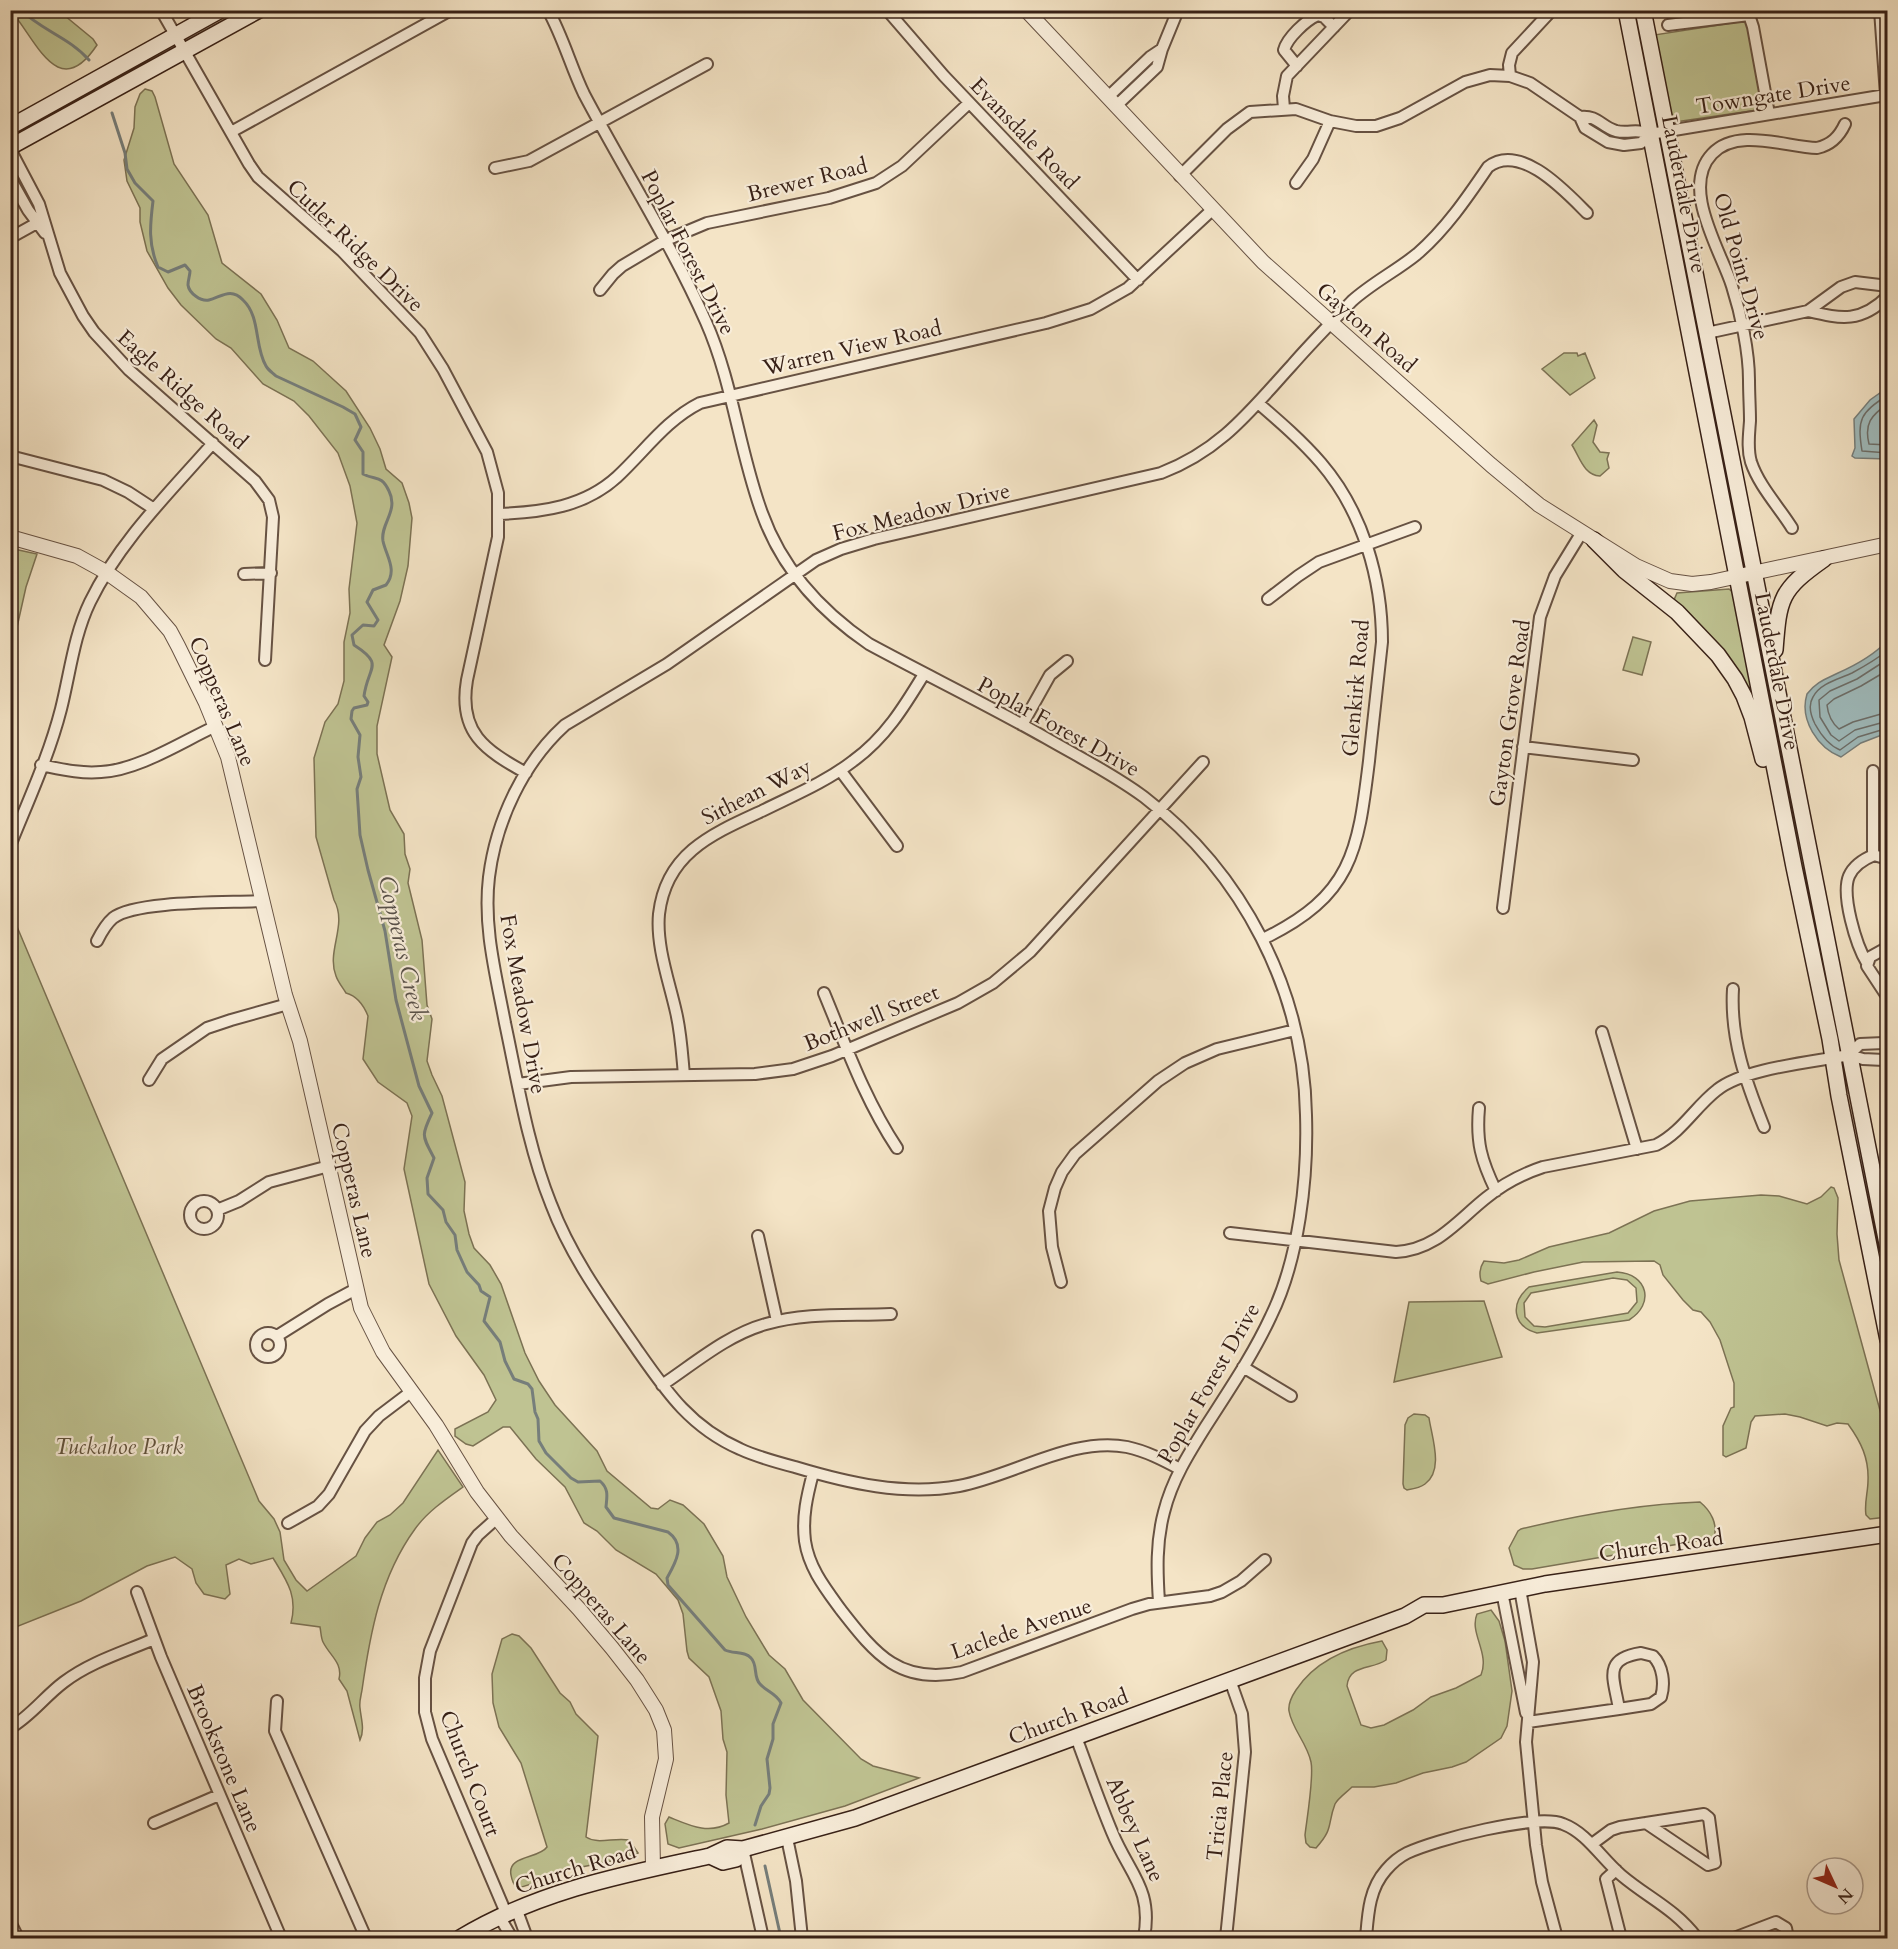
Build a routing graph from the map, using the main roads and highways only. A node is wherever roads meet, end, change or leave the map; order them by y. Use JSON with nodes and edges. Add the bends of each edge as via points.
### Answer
{"nodes":[{"id":1,"x":221,"y":10,"type":"edge"},
{"id":2,"x":259,"y":10,"type":"edge"},
{"id":3,"x":1626,"y":10,"type":"edge"},
{"id":4,"x":1643,"y":10,"type":"edge"},
{"id":5,"x":10,"y":127,"type":"edge"},
{"id":6,"x":10,"y":148,"type":"edge"},
{"id":7,"x":1588,"y":536,"type":"road end"},
{"id":8,"x":1824,"y":559,"type":"road end"},
{"id":9,"x":1773,"y":671,"type":"junction"},
{"id":10,"x":1787,"y":832,"type":"junction"},
{"id":11,"x":1887,"y":1249,"type":"edge"},
{"id":12,"x":1887,"y":1340,"type":"edge"},
{"id":13,"x":1887,"y":1534,"type":"edge"},
{"id":14,"x":460,"y":1938,"type":"edge"}],
"edges":[{"from":1,"to":5,"type":"main road"},
{"from":2,"to":6,"type":"main road"},
{"from":3,"to":10,"type":"main road","name":"Lauderdale Drive"},
{"from":4,"to":9,"type":"main road","name":"Lauderdale Drive"},
{"from":7,"to":10,"type":"main road","via":[[1688,622],[1735,679],[1752,717]]},
{"from":8,"to":9,"type":"main road","via":[[1796,581],[1781,604]]},
{"from":9,"to":11,"type":"main road","name":"Lauderdale Drive"},
{"from":10,"to":12,"type":"main road","name":"Lauderdale Drive"},
{"from":13,"to":14,"type":"main road","name":"Church Road","via":[[1520,1589],[1443,1605],[1427,1616],[1405,1616],[855,1818],[743,1849],[736,1859],[723,1862],[710,1856],[571,1888],[507,1913]]}]}
